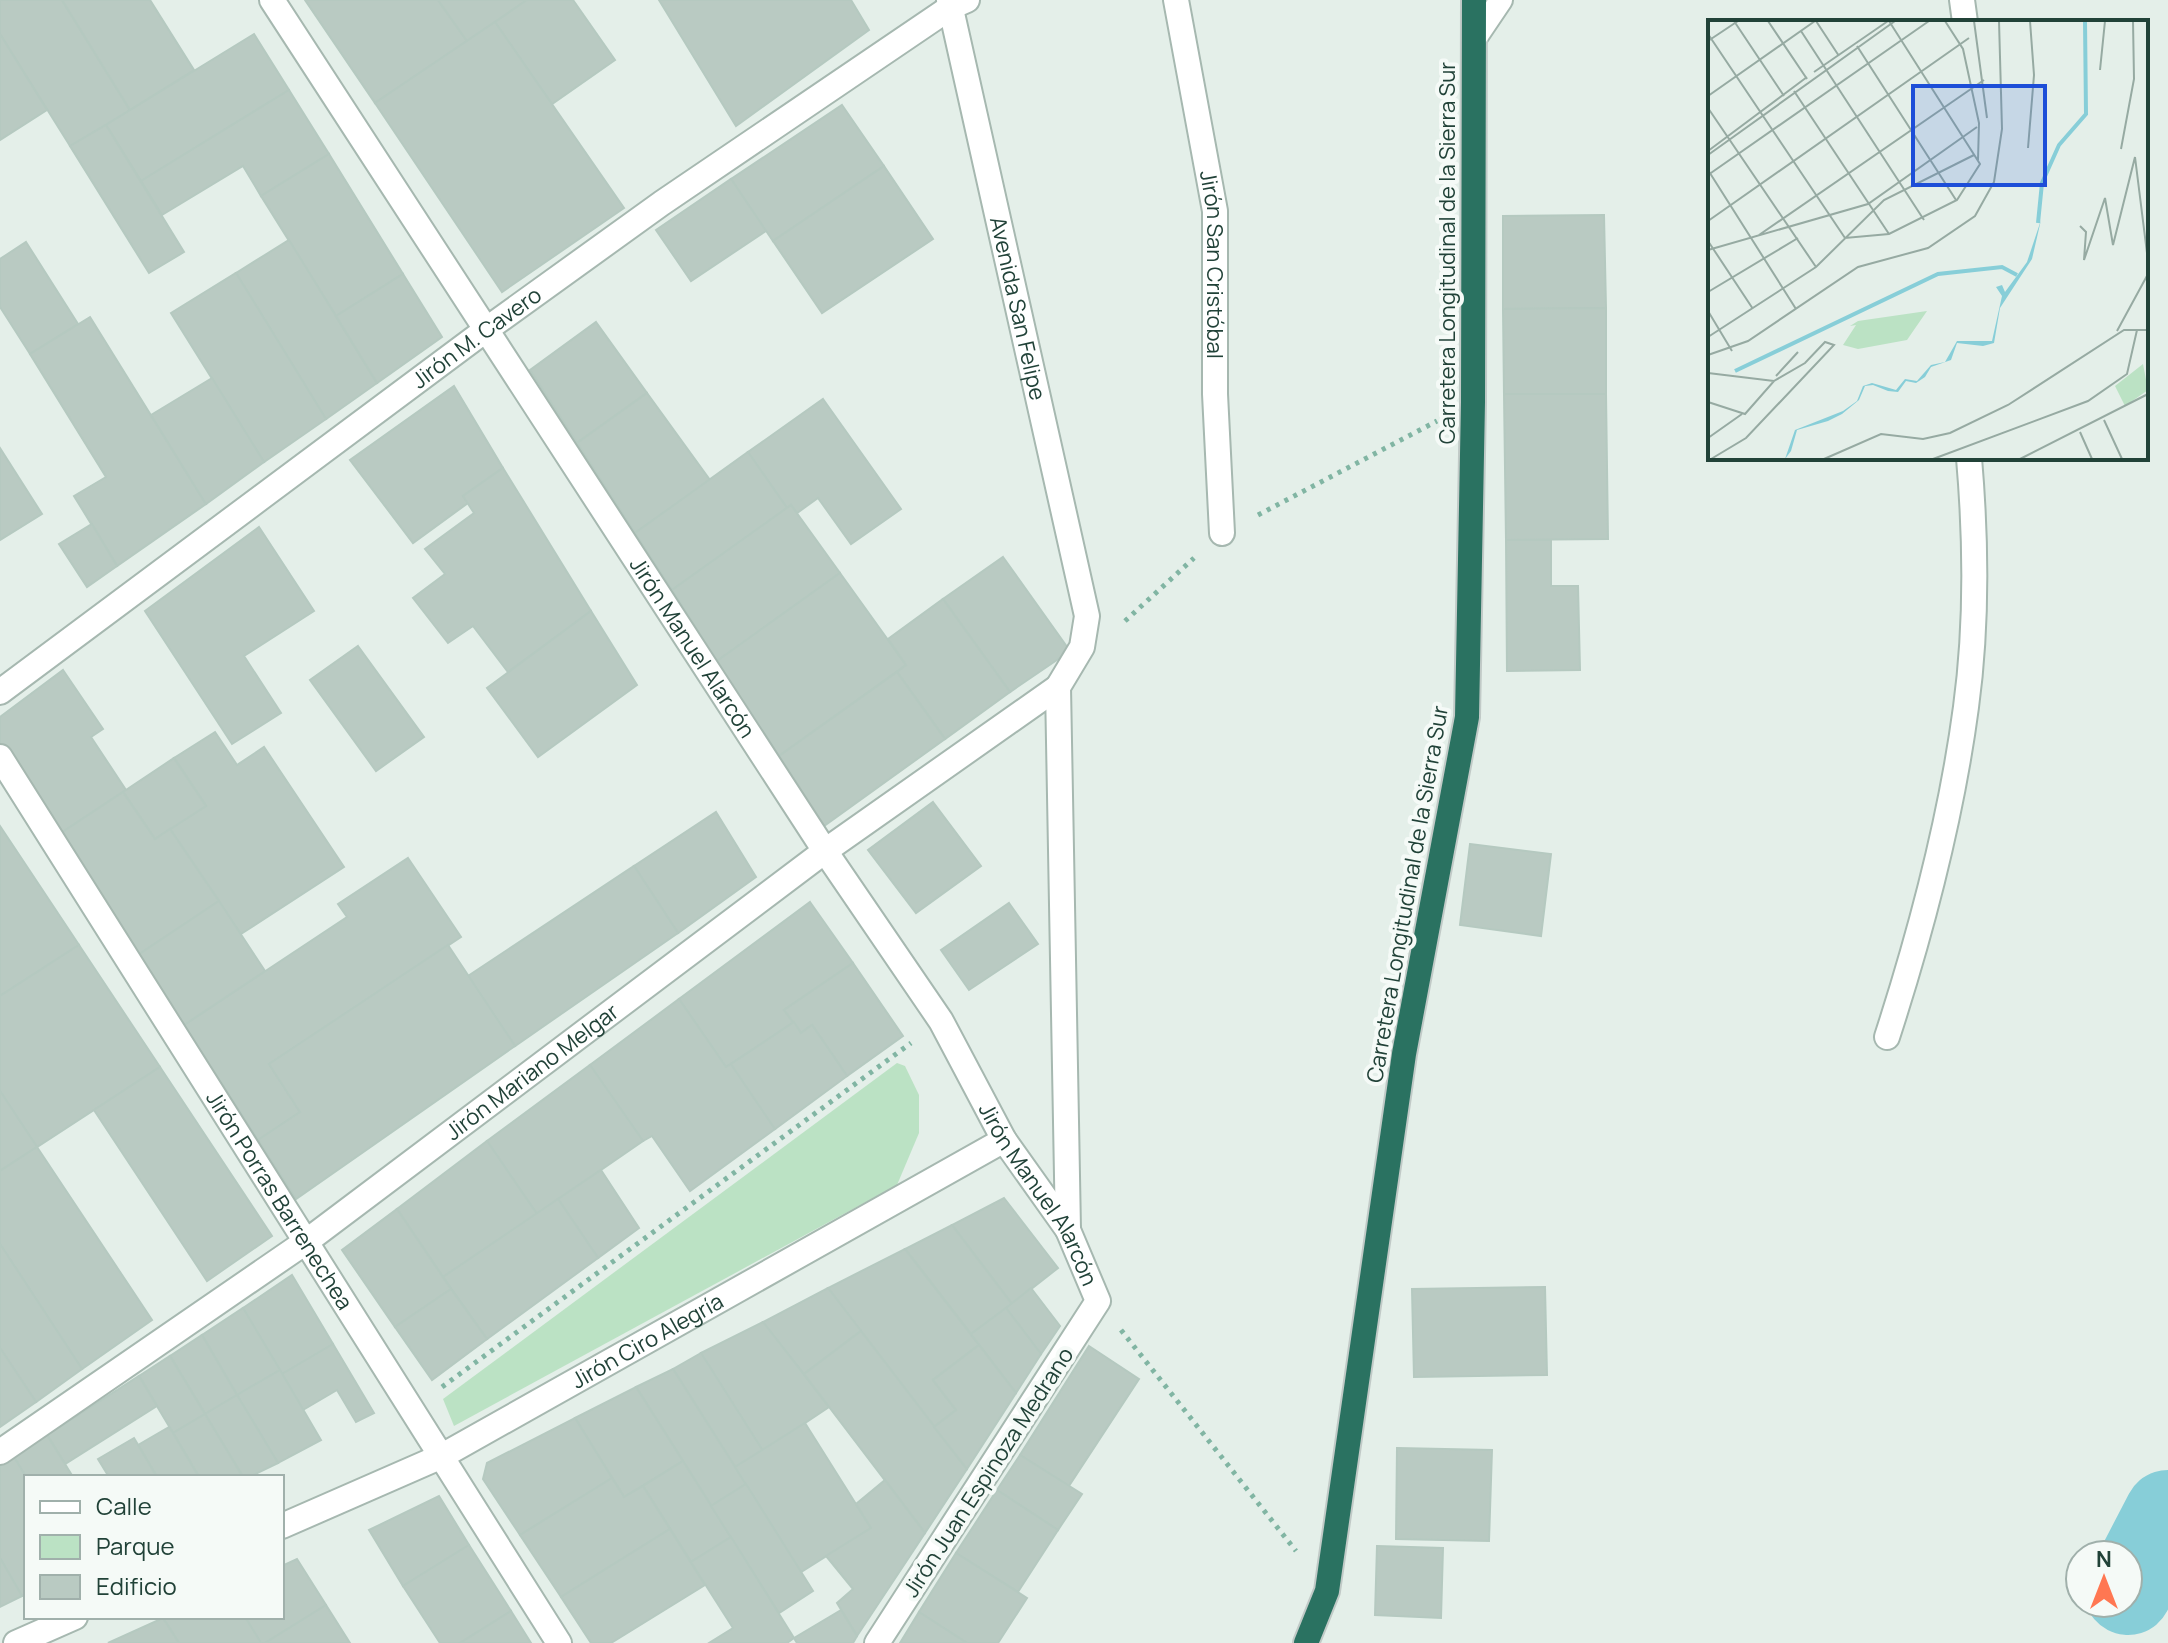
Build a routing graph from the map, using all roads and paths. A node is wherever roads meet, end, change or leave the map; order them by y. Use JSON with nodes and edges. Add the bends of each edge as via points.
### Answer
{"nodes":[{"id":1,"x":272,"y":0,"type":"edge"},
{"id":2,"x":1176,"y":0,"type":"edge"},
{"id":3,"x":1474,"y":0,"type":"edge"},
{"id":4,"x":1501,"y":0,"type":"edge"},
{"id":5,"x":1962,"y":0,"type":"edge"},
{"id":6,"x":956,"y":2,"type":"edge"},
{"id":7,"x":1965,"y":20,"type":"edge"},
{"id":8,"x":1474,"y":40,"type":"junction"},
{"id":9,"x":487,"y":329,"type":"junction"},
{"id":10,"x":1969,"y":460,"type":"edge"},
{"id":11,"x":1222,"y":533,"type":"dead end"},
{"id":12,"x":1058,"y":687,"type":"junction"},
{"id":13,"x":0,"y":692,"type":"edge"},
{"id":14,"x":0,"y":757,"type":"edge"},
{"id":15,"x":825,"y":851,"type":"junction"},
{"id":16,"x":941,"y":1021,"type":"junction"},
{"id":17,"x":1887,"y":1037,"type":"dead end"},
{"id":18,"x":1004,"y":1140,"type":"junction"},
{"id":19,"x":1068,"y":1230,"type":"junction"},
{"id":20,"x":307,"y":1241,"type":"junction"},
{"id":21,"x":1098,"y":1301,"type":"junction"},
{"id":22,"x":412,"y":1409,"type":"junction"},
{"id":23,"x":0,"y":1452,"type":"edge"},
{"id":24,"x":442,"y":1456,"type":"junction"},
{"id":25,"x":284,"y":1525,"type":"edge"},
{"id":26,"x":1327,"y":1591,"type":"junction"},
{"id":27,"x":70,"y":1619,"type":"edge"},
{"id":28,"x":16,"y":1643,"type":"edge"},
{"id":29,"x":559,"y":1643,"type":"edge"},
{"id":30,"x":877,"y":1643,"type":"edge"},
{"id":31,"x":1306,"y":1643,"type":"edge"}],
"edges":[{"from":1,"to":9,"type":"street","name":"Jirón Manuel Alarcón"},
{"from":2,"to":11,"type":"street","name":"Jirón San Cristóbal","via":[[1215,211]]},
{"from":3,"to":8,"type":"highway","name":"Carretera Longitudinal de la Sierra Sur"},
{"from":4,"to":8,"type":"lane"},
{"from":5,"to":7,"type":"street"},
{"from":6,"to":9,"type":"street","name":"Jirón M. Cavero"},
{"from":6,"to":12,"type":"street","name":"Avenida San Felipe","via":[[1087,616],[1082,647]]},
{"from":8,"to":26,"type":"highway","name":"Carretera Longitudinal de la Sierra Sur","via":[[1467,717],[1404,1054]]},
{"from":9,"to":13,"type":"street","name":"Jirón M. Cavero"},
{"from":9,"to":15,"type":"street","name":"Jirón Manuel Alarcón"},
{"from":10,"to":17,"type":"street","via":[[1973,549],[1967,704],[1936,871]]},
{"from":12,"to":15,"type":"street","name":"Jirón Mariano Melgar"},
{"from":12,"to":19,"type":"street"},
{"from":14,"to":20,"type":"street","name":"Jirón Porras Barrenechea"},
{"from":15,"to":16,"type":"street","name":"Jirón Manuel Alarcón"},
{"from":15,"to":20,"type":"street","name":"Jirón Mariano Melgar"},
{"from":16,"to":18,"type":"street","name":"Jirón Manuel Alarcón"},
{"from":16,"to":22,"type":"path"},
{"from":18,"to":19,"type":"street","name":"Jirón Manuel Alarcón"},
{"from":18,"to":24,"type":"street","name":"Jirón Ciro Alegría"},
{"from":19,"to":21,"type":"street","name":"Jirón Manuel Alarcón"},
{"from":20,"to":22,"type":"street","name":"Jirón Porras Barrenechea"},
{"from":20,"to":23,"type":"street","name":"Jirón Mariano Melgar"},
{"from":21,"to":26,"type":"path"},
{"from":21,"to":30,"type":"street","name":"Jirón Juan Espinoza Medrano"},
{"from":22,"to":24,"type":"street","name":"Jirón Porras Barrenechea"},
{"from":24,"to":25,"type":"street","name":"Jirón Ciro Alegría"},
{"from":24,"to":29,"type":"street","name":"Jirón Porras Barrenechea"},
{"from":26,"to":31,"type":"highway","name":"Carretera Longitudinal de la Sierra Sur"},
{"from":27,"to":28,"type":"street"}]}
